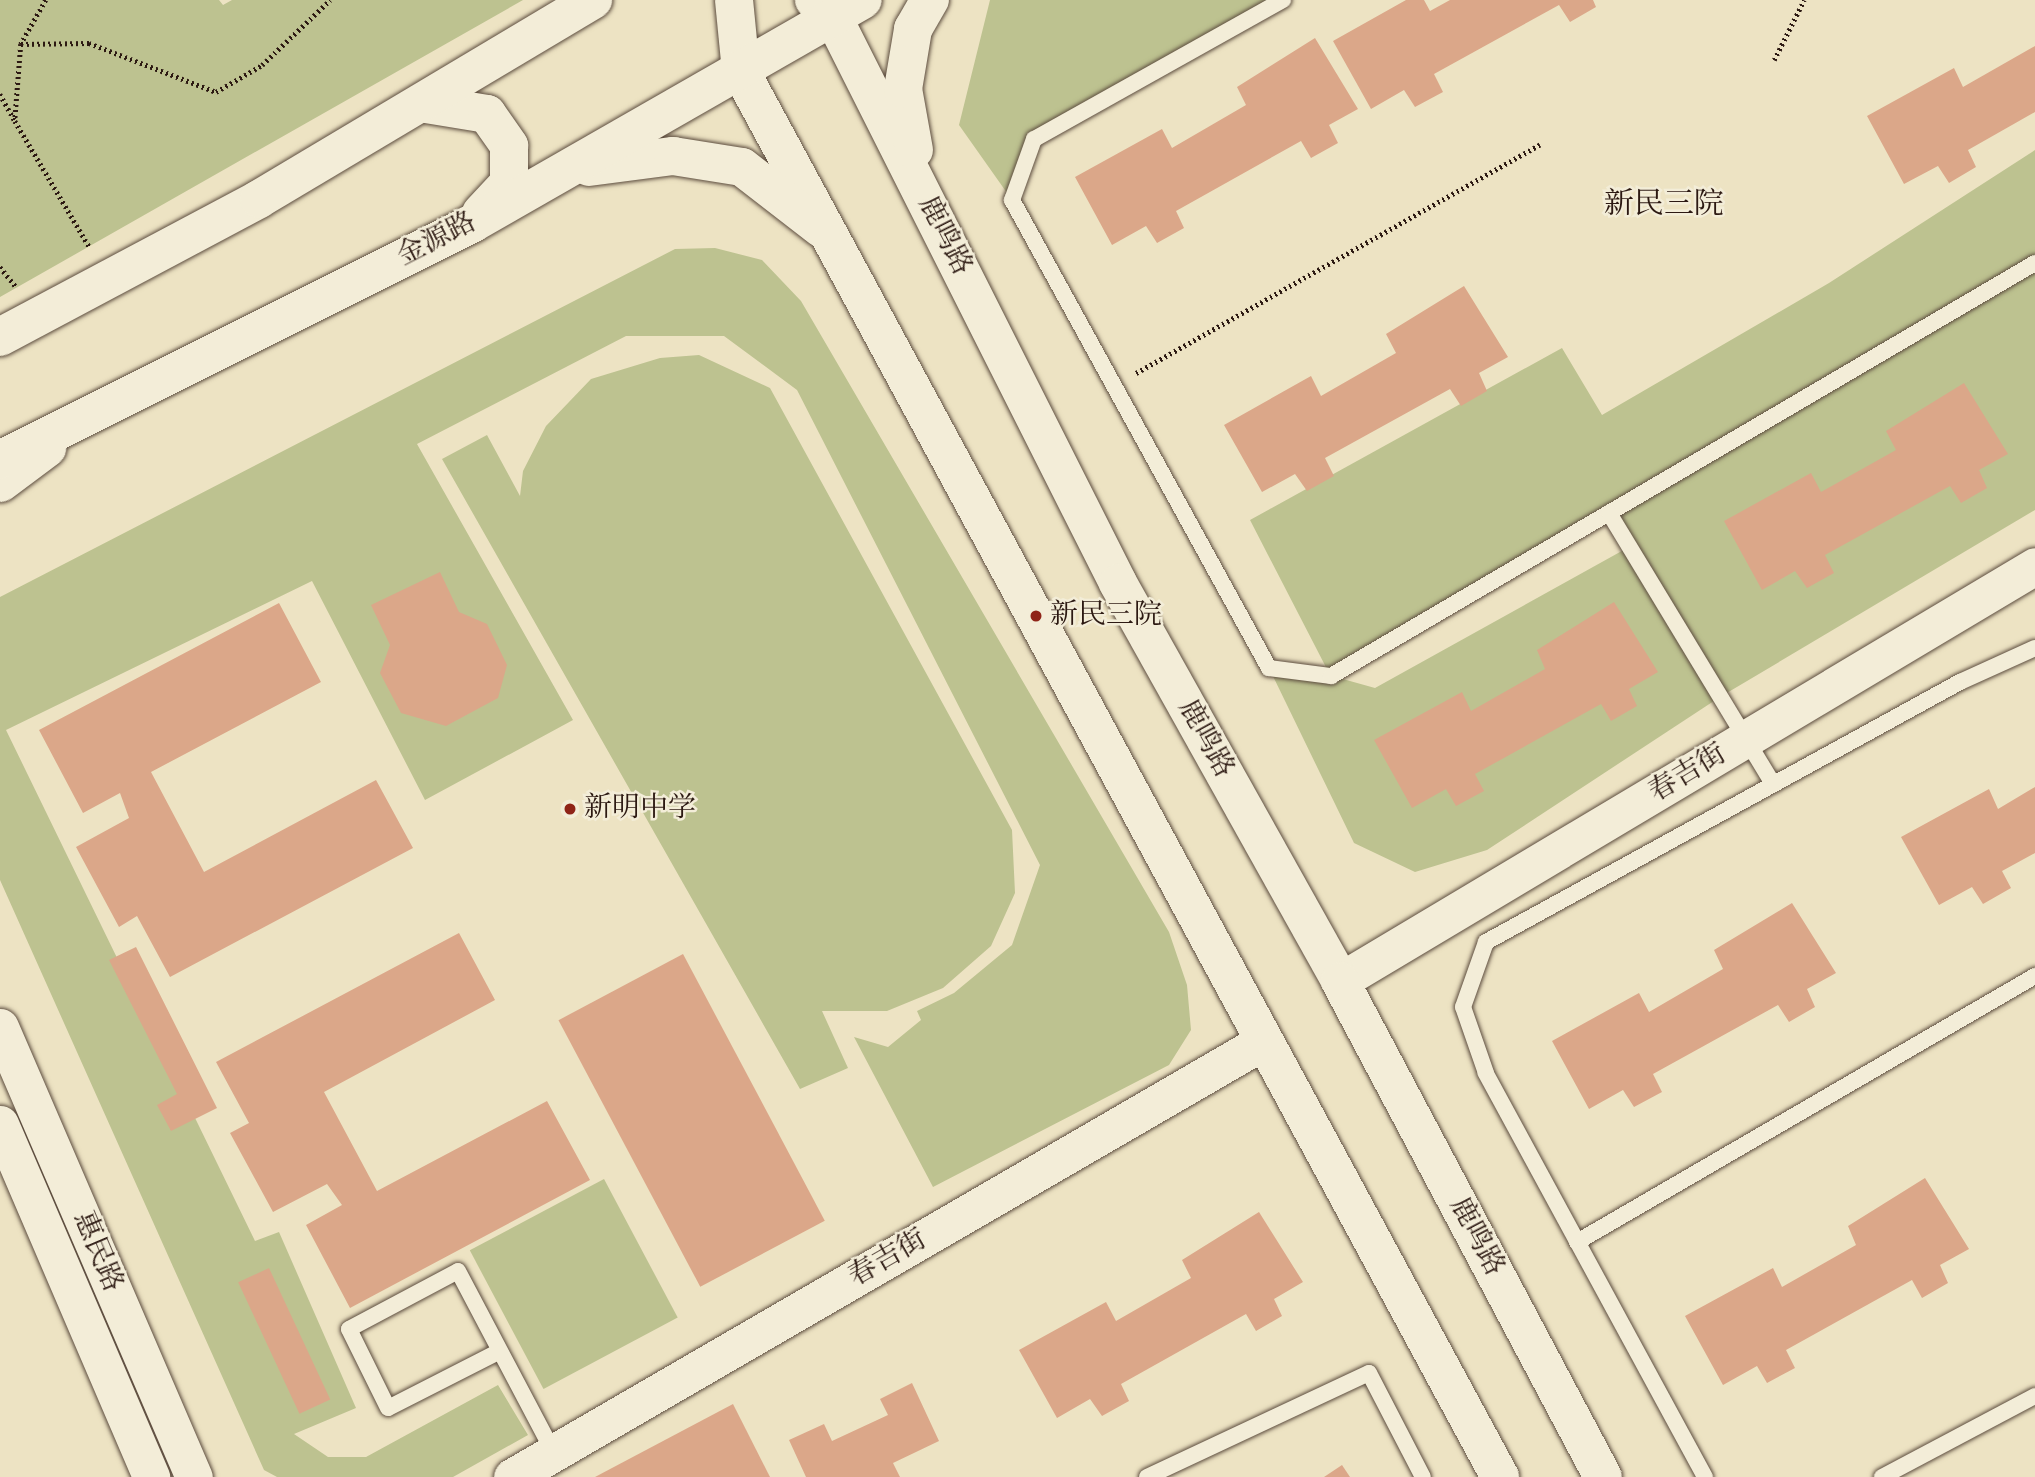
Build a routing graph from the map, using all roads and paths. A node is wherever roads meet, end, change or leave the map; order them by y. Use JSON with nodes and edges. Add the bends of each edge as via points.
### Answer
{"nodes":[{"id":1,"x":46,"y":0,"type":"edge"},
{"id":2,"x":330,"y":0,"type":"edge"},
{"id":3,"x":593,"y":0,"type":"edge"},
{"id":4,"x":734,"y":0,"type":"edge"},
{"id":5,"x":930,"y":0,"type":"edge"},
{"id":6,"x":1283,"y":0,"type":"edge"},
{"id":7,"x":1804,"y":0,"type":"edge"},
{"id":8,"x":837,"y":6,"type":"edge"},
{"id":9,"x":21,"y":44,"type":"junction"},
{"id":10,"x":1774,"y":60,"type":"dead end"},
{"id":11,"x":741,"y":72,"type":"junction"},
{"id":12,"x":0,"y":94,"type":"edge"},
{"id":13,"x":426,"y":104,"type":"junction"},
{"id":14,"x":15,"y":121,"type":"junction"},
{"id":15,"x":1540,"y":144,"type":"dead end"},
{"id":16,"x":569,"y":169,"type":"junction"},
{"id":17,"x":920,"y":190,"type":"junction"},
{"id":18,"x":473,"y":223,"type":"junction"},
{"id":19,"x":833,"y":238,"type":"junction"},
{"id":20,"x":2035,"y":263,"type":"edge"},
{"id":21,"x":109,"y":279,"type":"junction"},
{"id":22,"x":0,"y":337,"type":"edge"},
{"id":23,"x":1114,"y":386,"type":"junction"},
{"id":24,"x":91,"y":417,"type":"junction"},
{"id":25,"x":0,"y":460,"type":"edge"},
{"id":26,"x":0,"y":483,"type":"edge"},
{"id":27,"x":1609,"y":513,"type":"junction"},
{"id":28,"x":2035,"y":566,"type":"edge"},
{"id":29,"x":2035,"y":648,"type":"edge"},
{"id":30,"x":1746,"y":739,"type":"junction"},
{"id":31,"x":1773,"y":784,"type":"junction"},
{"id":32,"x":2035,"y":976,"type":"edge"},
{"id":33,"x":1340,"y":981,"type":"junction"},
{"id":34,"x":0,"y":1027,"type":"edge"},
{"id":35,"x":1264,"y":1041,"type":"junction"},
{"id":36,"x":0,"y":1124,"type":"edge"},
{"id":37,"x":1577,"y":1242,"type":"junction"},
{"id":38,"x":498,"y":1352,"type":"junction"},
{"id":39,"x":2035,"y":1396,"type":"edge"},
{"id":40,"x":554,"y":1453,"type":"junction"},
{"id":41,"x":151,"y":1477,"type":"edge"},
{"id":42,"x":194,"y":1477,"type":"edge"},
{"id":43,"x":512,"y":1477,"type":"edge"},
{"id":44,"x":1147,"y":1477,"type":"edge"},
{"id":45,"x":1423,"y":1477,"type":"edge"},
{"id":46,"x":1500,"y":1477,"type":"edge"},
{"id":47,"x":1604,"y":1477,"type":"edge"},
{"id":48,"x":1705,"y":1477,"type":"edge"},
{"id":49,"x":1882,"y":1477,"type":"edge"}],
"edges":[{"from":1,"to":9,"type":"path"},
{"from":2,"to":9,"type":"path","via":[[262,65],[216,92],[89,43]]},
{"from":3,"to":13,"type":"main road"},
{"from":4,"to":11,"type":"main road"},
{"from":5,"to":17,"type":"main road","via":[[913,29],[903,89]]},
{"from":6,"to":23,"type":"lane","via":[[1034,139],[1012,200]]},
{"from":7,"to":10,"type":"path"},
{"from":8,"to":11,"type":"main road","name":"金源路"},
{"from":8,"to":17,"type":"main road","name":"鹿鸣路"},
{"from":9,"to":14,"type":"path"},
{"from":11,"to":16,"type":"main road","name":"金源路"},
{"from":11,"to":19,"type":"main road"},
{"from":12,"to":14,"type":"path"},
{"from":13,"to":18,"type":"main road","via":[[487,114],[509,146],[509,183]]},
{"from":13,"to":21,"type":"main road"},
{"from":14,"to":21,"type":"path"},
{"from":15,"to":23,"type":"path"},
{"from":16,"to":18,"type":"main road","name":"金源路"},
{"from":16,"to":19,"type":"main road","via":[[673,156],[742,167]]},
{"from":17,"to":33,"type":"main road","name":"鹿鸣路","via":[[1118,583]]},
{"from":18,"to":24,"type":"main road","name":"金源路"},
{"from":19,"to":35,"type":"main road"},
{"from":20,"to":27,"type":"lane"},
{"from":21,"to":22,"type":"main road"},
{"from":23,"to":27,"type":"lane","via":[[1269,668],[1331,676]]},
{"from":24,"to":25,"type":"main road","name":"金源路"},
{"from":24,"to":26,"type":"street"},
{"from":27,"to":30,"type":"lane"},
{"from":28,"to":30,"type":"street","name":"春吉街"},
{"from":29,"to":31,"type":"lane"},
{"from":30,"to":31,"type":"lane"},
{"from":30,"to":33,"type":"street","name":"春吉街"},
{"from":31,"to":37,"type":"lane","via":[[1486,942],[1462,1007],[1486,1073]]},
{"from":32,"to":37,"type":"lane"},
{"from":33,"to":47,"type":"main road","name":"鹿鸣路"},
{"from":34,"to":42,"type":"street","name":"惠民路"},
{"from":35,"to":40,"type":"street","name":"春吉街"},
{"from":35,"to":46,"type":"main road"},
{"from":36,"to":41,"type":"street","name":"惠民路"},
{"from":37,"to":48,"type":"lane"},
{"from":38,"to":38,"type":"lane","via":[[458,1271],[349,1329],[388,1408]]},
{"from":38,"to":40,"type":"lane"},
{"from":39,"to":49,"type":"lane"},
{"from":40,"to":43,"type":"street","name":"春吉街"},
{"from":44,"to":45,"type":"lane","via":[[1369,1373]]}]}
